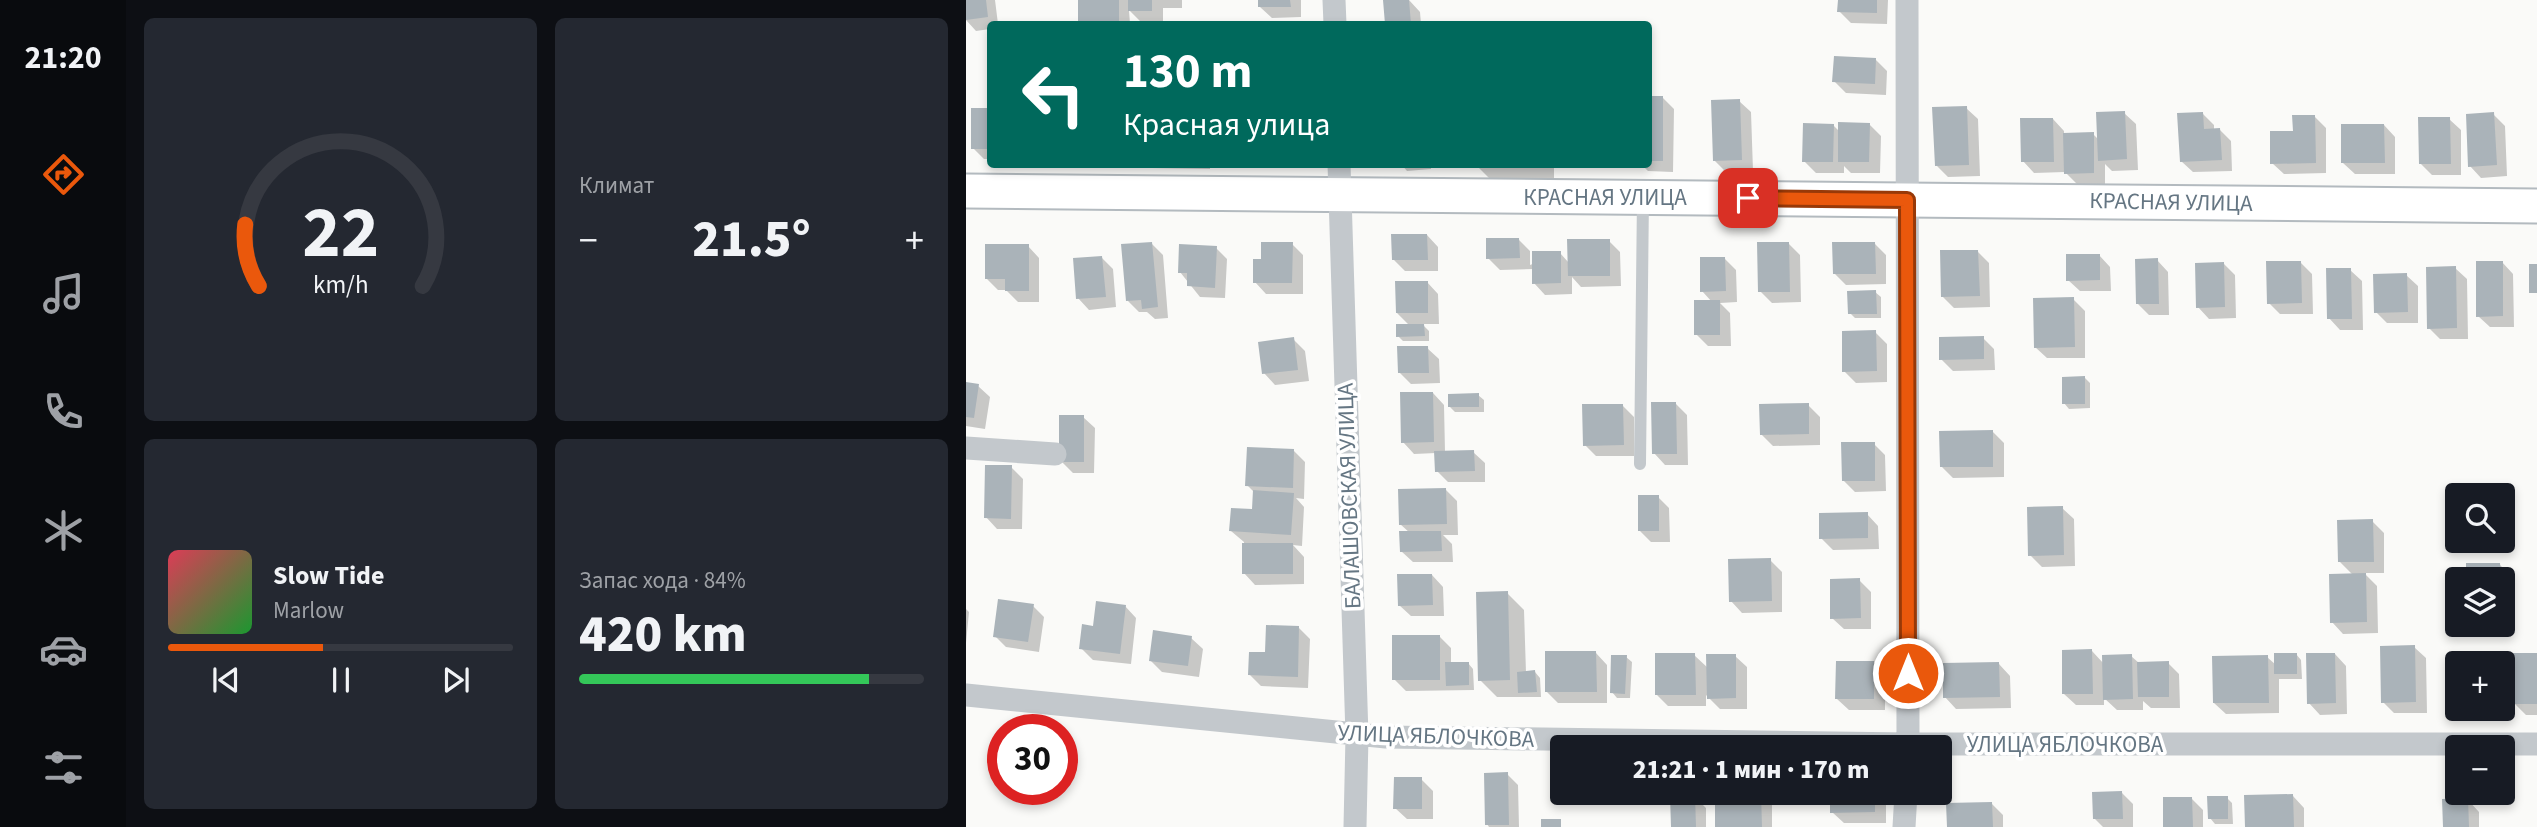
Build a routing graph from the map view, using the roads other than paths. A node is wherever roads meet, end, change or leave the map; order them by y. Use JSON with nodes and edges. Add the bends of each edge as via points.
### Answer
{"nodes":[{"id":1,"x":1334,"y":0,"type":"edge"},
{"id":2,"x":1907,"y":0,"type":"edge"},
{"id":3,"x":1335,"y":21,"type":"edge"},
{"id":4,"x":1339,"y":180,"type":"edge"},
{"id":5,"x":966,"y":191,"type":"edge"},
{"id":6,"x":1643,"y":197,"type":"junction"},
{"id":7,"x":1907,"y":200,"type":"junction"},
{"id":8,"x":2537,"y":206,"type":"edge"},
{"id":9,"x":966,"y":448,"type":"edge"},
{"id":10,"x":1055,"y":454,"type":"dead end"},
{"id":11,"x":1640,"y":464,"type":"dead end"},
{"id":12,"x":966,"y":695,"type":"edge"},
{"id":13,"x":1908,"y":735,"type":"edge"},
{"id":14,"x":1357,"y":736,"type":"junction"},
{"id":15,"x":1550,"y":740,"type":"edge"},
{"id":16,"x":2537,"y":744,"type":"edge"},
{"id":17,"x":1952,"y":746,"type":"edge"},
{"id":18,"x":1905,"y":805,"type":"edge"},
{"id":19,"x":1355,"y":827,"type":"edge"},
{"id":20,"x":1904,"y":827,"type":"edge"}],
"edges":[{"from":1,"to":3,"type":"street"},
{"from":2,"to":7,"type":"street"},
{"from":4,"to":5,"type":"main road","name":"КРАСНАЯ УЛИЦА"},
{"from":4,"to":6,"type":"main road","name":"КРАСНАЯ УЛИЦА"},
{"from":4,"to":14,"type":"street","name":"БАЛАШОВСКАЯ УЛИЦА"},
{"from":6,"to":7,"type":"main road","name":"КРАСНАЯ УЛИЦА"},
{"from":6,"to":11,"type":"lane"},
{"from":7,"to":8,"type":"main road","name":"КРАСНАЯ УЛИЦА"},
{"from":7,"to":13,"type":"street"},
{"from":9,"to":10,"type":"street"},
{"from":12,"to":14,"type":"street","name":"УЛИЦА ЯБЛОЧКОВА"},
{"from":14,"to":15,"type":"street","name":"УЛИЦА ЯБЛОЧКОВА"},
{"from":14,"to":19,"type":"street","name":"БАЛАШОВСКАЯ УЛИЦА"},
{"from":16,"to":17,"type":"street","name":"УЛИЦА ЯБЛОЧКОВА"},
{"from":18,"to":20,"type":"street"}]}
